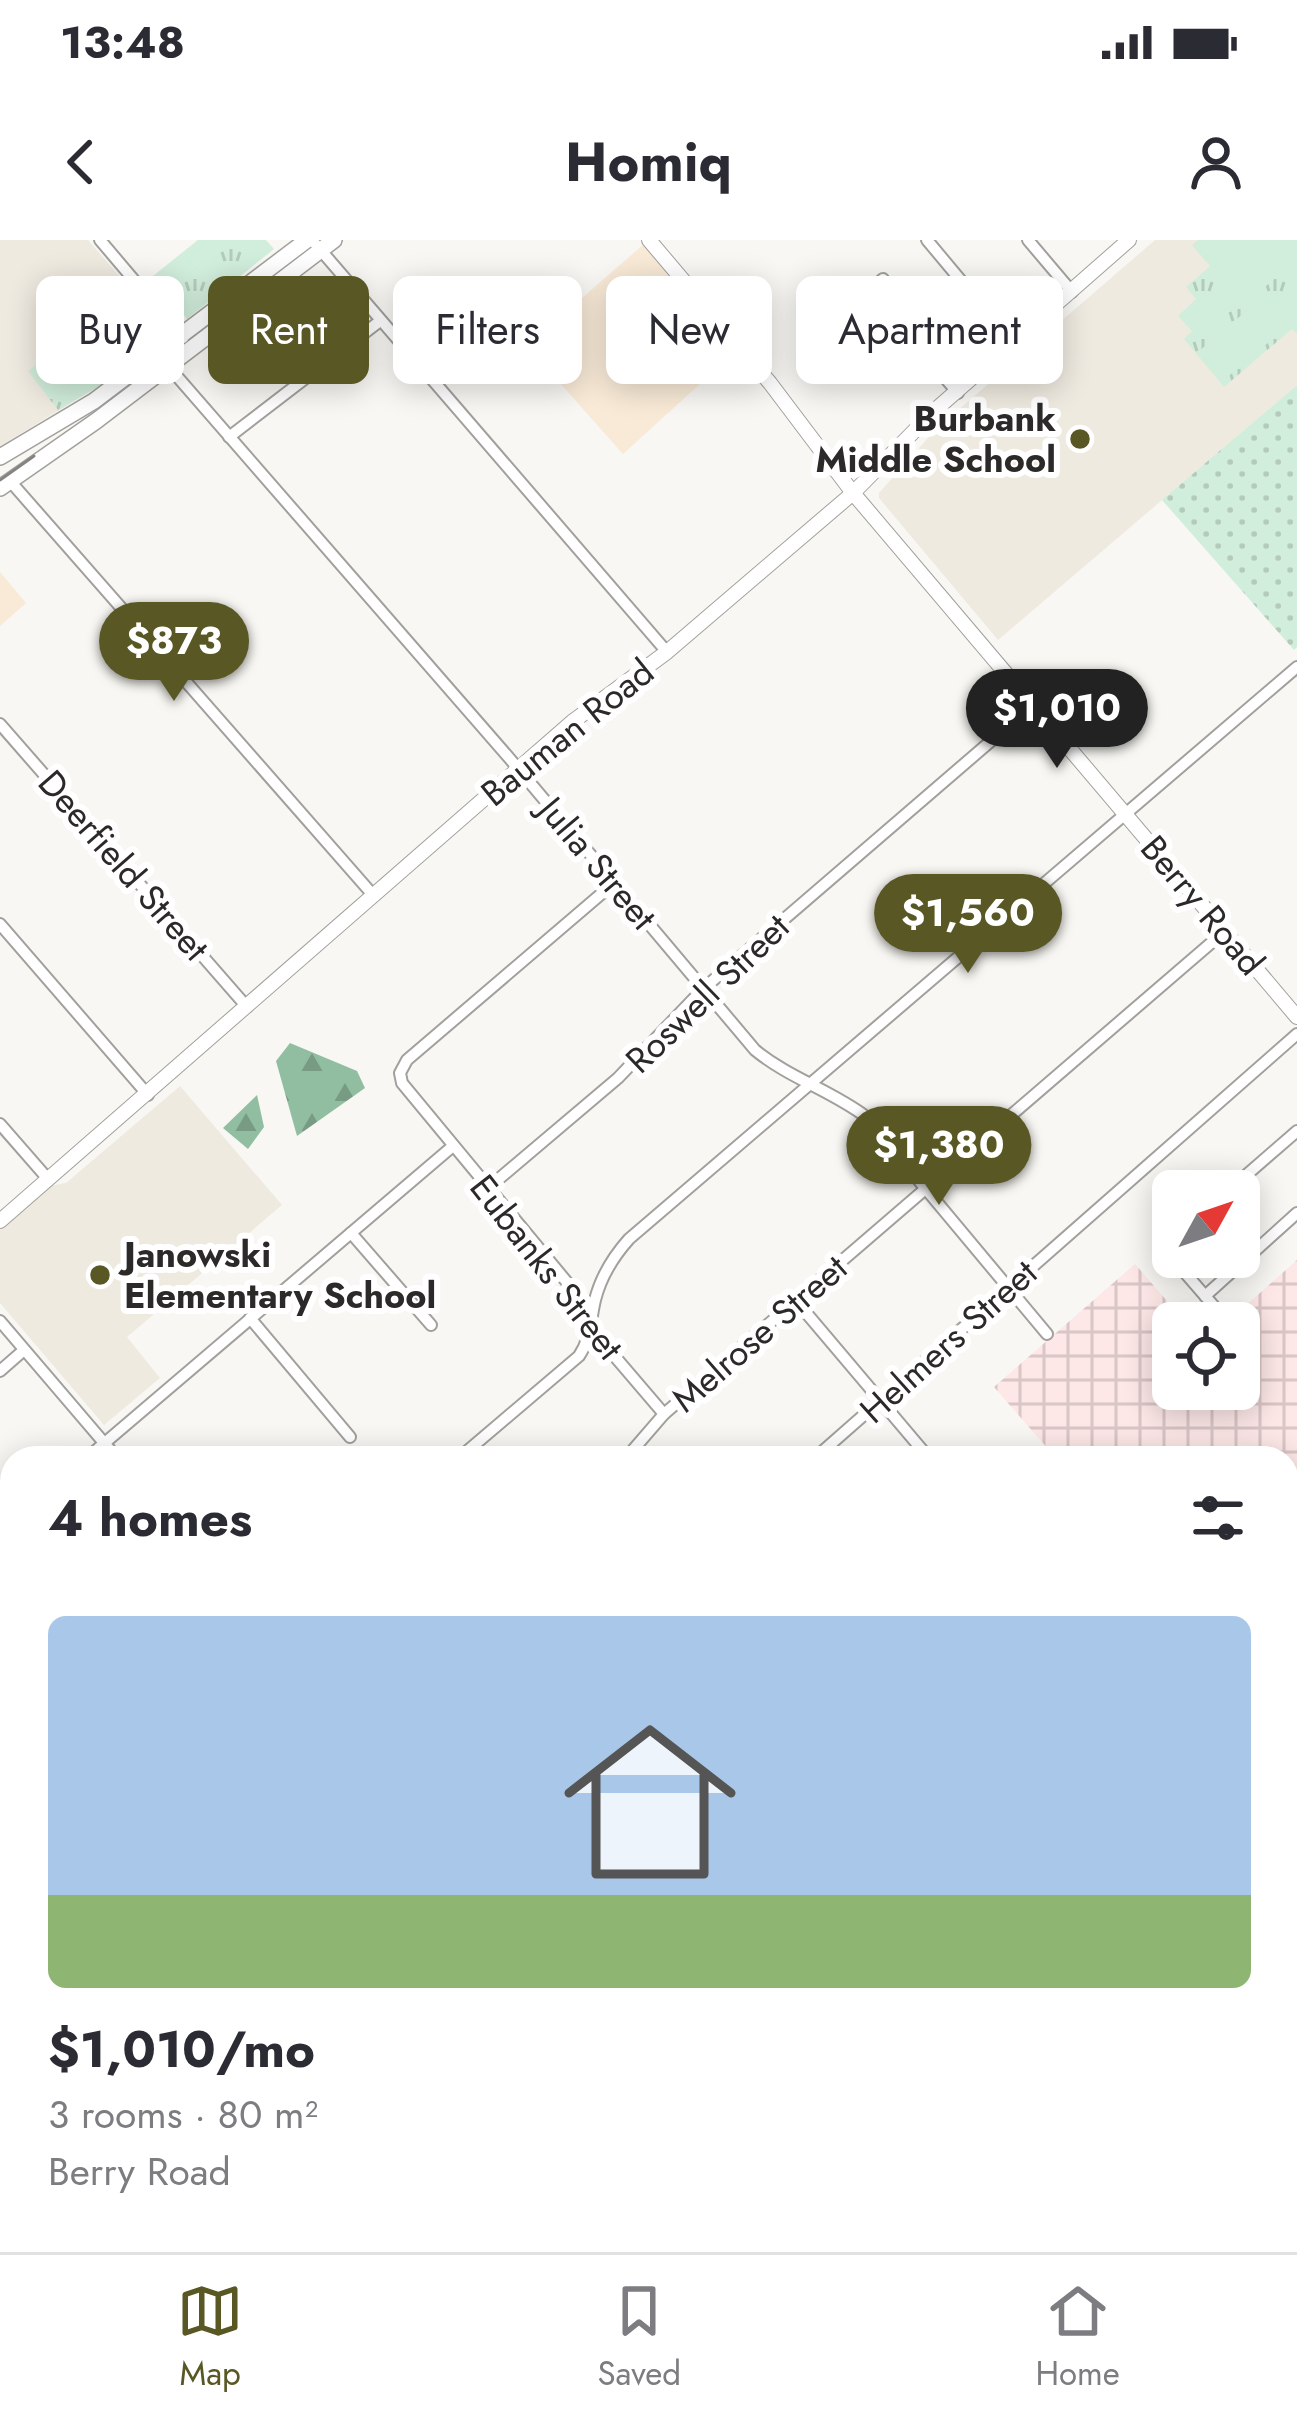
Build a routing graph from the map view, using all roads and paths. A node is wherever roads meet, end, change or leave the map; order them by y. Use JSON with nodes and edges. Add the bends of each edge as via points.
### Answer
{"nodes":[{"id":1,"x":100,"y":240,"type":"edge"},
{"id":2,"x":650,"y":240,"type":"edge"},
{"id":3,"x":927,"y":240,"type":"edge"},
{"id":4,"x":1028,"y":240,"type":"edge"},
{"id":5,"x":1130,"y":240,"type":"edge"},
{"id":6,"x":318,"y":243,"type":"edge"},
{"id":7,"x":957,"y":276,"type":"edge"},
{"id":8,"x":1072,"y":292,"type":"junction"},
{"id":9,"x":1063,"y":300,"type":"edge"},
{"id":10,"x":380,"y":321,"type":"junction"},
{"id":11,"x":188,"y":341,"type":"junction"},
{"id":12,"x":184,"y":346,"type":"edge"},
{"id":13,"x":144,"y":384,"type":"edge"},
{"id":14,"x":183,"y":384,"type":"edge"},
{"id":15,"x":950,"y":384,"type":"edge"},
{"id":16,"x":968,"y":384,"type":"edge"},
{"id":17,"x":958,"y":393,"type":"junction"},
{"id":18,"x":46,"y":430,"type":"junction"},
{"id":19,"x":229,"y":437,"type":"junction"},
{"id":20,"x":58,"y":448,"type":"junction"},
{"id":21,"x":0,"y":457,"type":"edge"},
{"id":22,"x":5,"y":484,"type":"edge"},
{"id":23,"x":853,"y":493,"type":"junction"},
{"id":24,"x":668,"y":652,"type":"junction"},
{"id":25,"x":1297,"y":667,"type":"edge"},
{"id":26,"x":1031,"y":702,"type":"junction"},
{"id":27,"x":0,"y":724,"type":"edge"},
{"id":28,"x":519,"y":768,"type":"junction"},
{"id":29,"x":1126,"y":814,"type":"junction"},
{"id":30,"x":614,"y":883,"type":"junction"},
{"id":31,"x":373,"y":896,"type":"junction"},
{"id":32,"x":0,"y":924,"type":"edge"},
{"id":33,"x":1225,"y":931,"type":"junction"},
{"id":34,"x":703,"y":988,"type":"junction"},
{"id":35,"x":247,"y":1007,"type":"junction"},
{"id":36,"x":1297,"y":1017,"type":"edge"},
{"id":37,"x":1297,"y":1034,"type":"edge"},
{"id":38,"x":781,"y":1071,"type":"junction"},
{"id":39,"x":810,"y":1083,"type":"junction"},
{"id":40,"x":148,"y":1095,"type":"junction"},
{"id":41,"x":785,"y":1104,"type":"junction"},
{"id":42,"x":0,"y":1124,"type":"edge"},
{"id":43,"x":1297,"y":1131,"type":"edge"},
{"id":44,"x":453,"y":1146,"type":"junction"},
{"id":45,"x":1252,"y":1170,"type":"edge"},
{"id":46,"x":48,"y":1179,"type":"junction"},
{"id":47,"x":488,"y":1189,"type":"junction"},
{"id":48,"x":924,"y":1190,"type":"junction"},
{"id":49,"x":1297,"y":1213,"type":"edge"},
{"id":50,"x":0,"y":1221,"type":"edge"},
{"id":51,"x":351,"y":1233,"type":"junction"},
{"id":52,"x":1189,"y":1278,"type":"edge"},
{"id":53,"x":1007,"y":1287,"type":"junction"},
{"id":54,"x":1205,"y":1296,"type":"junction"},
{"id":55,"x":797,"y":1302,"type":"junction"},
{"id":56,"x":1210,"y":1302,"type":"edge"},
{"id":57,"x":589,"y":1304,"type":"junction"},
{"id":58,"x":250,"y":1318,"type":"junction"},
{"id":59,"x":0,"y":1321,"type":"edge"},
{"id":60,"x":431,"y":1325,"type":"dead end"},
{"id":61,"x":1047,"y":1334,"type":"dead end"},
{"id":62,"x":594,"y":1340,"type":"junction"},
{"id":63,"x":24,"y":1350,"type":"junction"},
{"id":64,"x":0,"y":1371,"type":"edge"},
{"id":65,"x":881,"y":1402,"type":"junction"},
{"id":66,"x":664,"y":1414,"type":"junction"},
{"id":67,"x":350,"y":1437,"type":"dead end"},
{"id":68,"x":104,"y":1443,"type":"junction"},
{"id":69,"x":101,"y":1446,"type":"edge"},
{"id":70,"x":107,"y":1446,"type":"edge"},
{"id":71,"x":473,"y":1446,"type":"edge"},
{"id":72,"x":636,"y":1446,"type":"edge"},
{"id":73,"x":829,"y":1446,"type":"edge"},
{"id":74,"x":919,"y":1446,"type":"edge"}],
"edges":[{"from":1,"to":11,"type":"street"},
{"from":2,"to":23,"type":"street","name":"Berry Road"},
{"from":3,"to":7,"type":"street"},
{"from":4,"to":8,"type":"street"},
{"from":5,"to":8,"type":"street","name":"Bauman Road"},
{"from":6,"to":10,"type":"street"},
{"from":6,"to":11,"type":"main road"},
{"from":8,"to":9,"type":"street","name":"Bauman Road"},
{"from":10,"to":19,"type":"street"},
{"from":10,"to":24,"type":"street"},
{"from":11,"to":12,"type":"main road"},
{"from":11,"to":18,"type":"main road"},
{"from":13,"to":20,"type":"main road"},
{"from":14,"to":19,"type":"street","name":"Julia Street"},
{"from":15,"to":17,"type":"street"},
{"from":16,"to":17,"type":"street","name":"Bauman Road"},
{"from":17,"to":23,"type":"street","name":"Bauman Road"},
{"from":18,"to":20,"type":"main road"},
{"from":18,"to":21,"type":"main road"},
{"from":19,"to":28,"type":"street","name":"Julia Street"},
{"from":20,"to":22,"type":"main road"},
{"from":22,"to":31,"type":"street"},
{"from":23,"to":24,"type":"street","name":"Bauman Road"},
{"from":23,"to":26,"type":"street","name":"Berry Road"},
{"from":24,"to":28,"type":"street","name":"Bauman Road"},
{"from":25,"to":29,"type":"street"},
{"from":26,"to":29,"type":"street","name":"Berry Road"},
{"from":26,"to":34,"type":"street","name":"Roswell Street"},
{"from":27,"to":35,"type":"street","name":"Deerfield Street"},
{"from":28,"to":30,"type":"street","name":"Julia Street"},
{"from":28,"to":31,"type":"street","name":"Bauman Road"},
{"from":29,"to":33,"type":"street","name":"Berry Road"},
{"from":29,"to":39,"type":"street"},
{"from":30,"to":34,"type":"street","name":"Julia Street"},
{"from":30,"to":44,"type":"street","name":"Eubanks Street","via":[[407,1060],[402,1084]]},
{"from":31,"to":35,"type":"street","name":"Bauman Road"},
{"from":32,"to":40,"type":"street"},
{"from":33,"to":36,"type":"street","name":"Berry Road"},
{"from":33,"to":48,"type":"street","name":"Melrose Street"},
{"from":34,"to":38,"type":"street","name":"Julia Street"},
{"from":34,"to":47,"type":"street","name":"Roswell Street","via":[[618,1078]]},
{"from":35,"to":40,"type":"street","name":"Bauman Road"},
{"from":37,"to":53,"type":"street","name":"Helmers Street"},
{"from":38,"to":39,"type":"street","name":"Julia Street"},
{"from":38,"to":41,"type":"street","via":[[790,1092]]},
{"from":39,"to":41,"type":"street"},
{"from":39,"to":48,"type":"street","name":"Julia Street","via":[[865,1116]]},
{"from":40,"to":46,"type":"street","name":"Bauman Road"},
{"from":41,"to":57,"type":"street","via":[[629,1239]]},
{"from":42,"to":46,"type":"street"},
{"from":43,"to":45,"type":"street"},
{"from":44,"to":47,"type":"street","name":"Eubanks Street"},
{"from":44,"to":51,"type":"street"},
{"from":46,"to":50,"type":"street","name":"Bauman Road"},
{"from":47,"to":57,"type":"street","name":"Eubanks Street"},
{"from":48,"to":53,"type":"street","name":"Julia Street"},
{"from":48,"to":55,"type":"street","name":"Melrose Street"},
{"from":49,"to":54,"type":"street"},
{"from":51,"to":58,"type":"street"},
{"from":51,"to":60,"type":"street"},
{"from":52,"to":54,"type":"street"},
{"from":53,"to":61,"type":"street","name":"Julia Street"},
{"from":53,"to":65,"type":"street","name":"Helmers Street"},
{"from":54,"to":56,"type":"street"},
{"from":55,"to":65,"type":"street"},
{"from":55,"to":66,"type":"street","name":"Melrose Street"},
{"from":57,"to":62,"type":"street"},
{"from":58,"to":67,"type":"street"},
{"from":58,"to":68,"type":"street"},
{"from":59,"to":63,"type":"street"},
{"from":62,"to":66,"type":"street","name":"Eubanks Street"},
{"from":62,"to":71,"type":"street"},
{"from":63,"to":64,"type":"street"},
{"from":63,"to":68,"type":"street"},
{"from":65,"to":73,"type":"street","name":"Helmers Street"},
{"from":65,"to":74,"type":"street"},
{"from":66,"to":72,"type":"street","name":"Melrose Street"},
{"from":68,"to":69,"type":"street"},
{"from":68,"to":70,"type":"street"}]}
